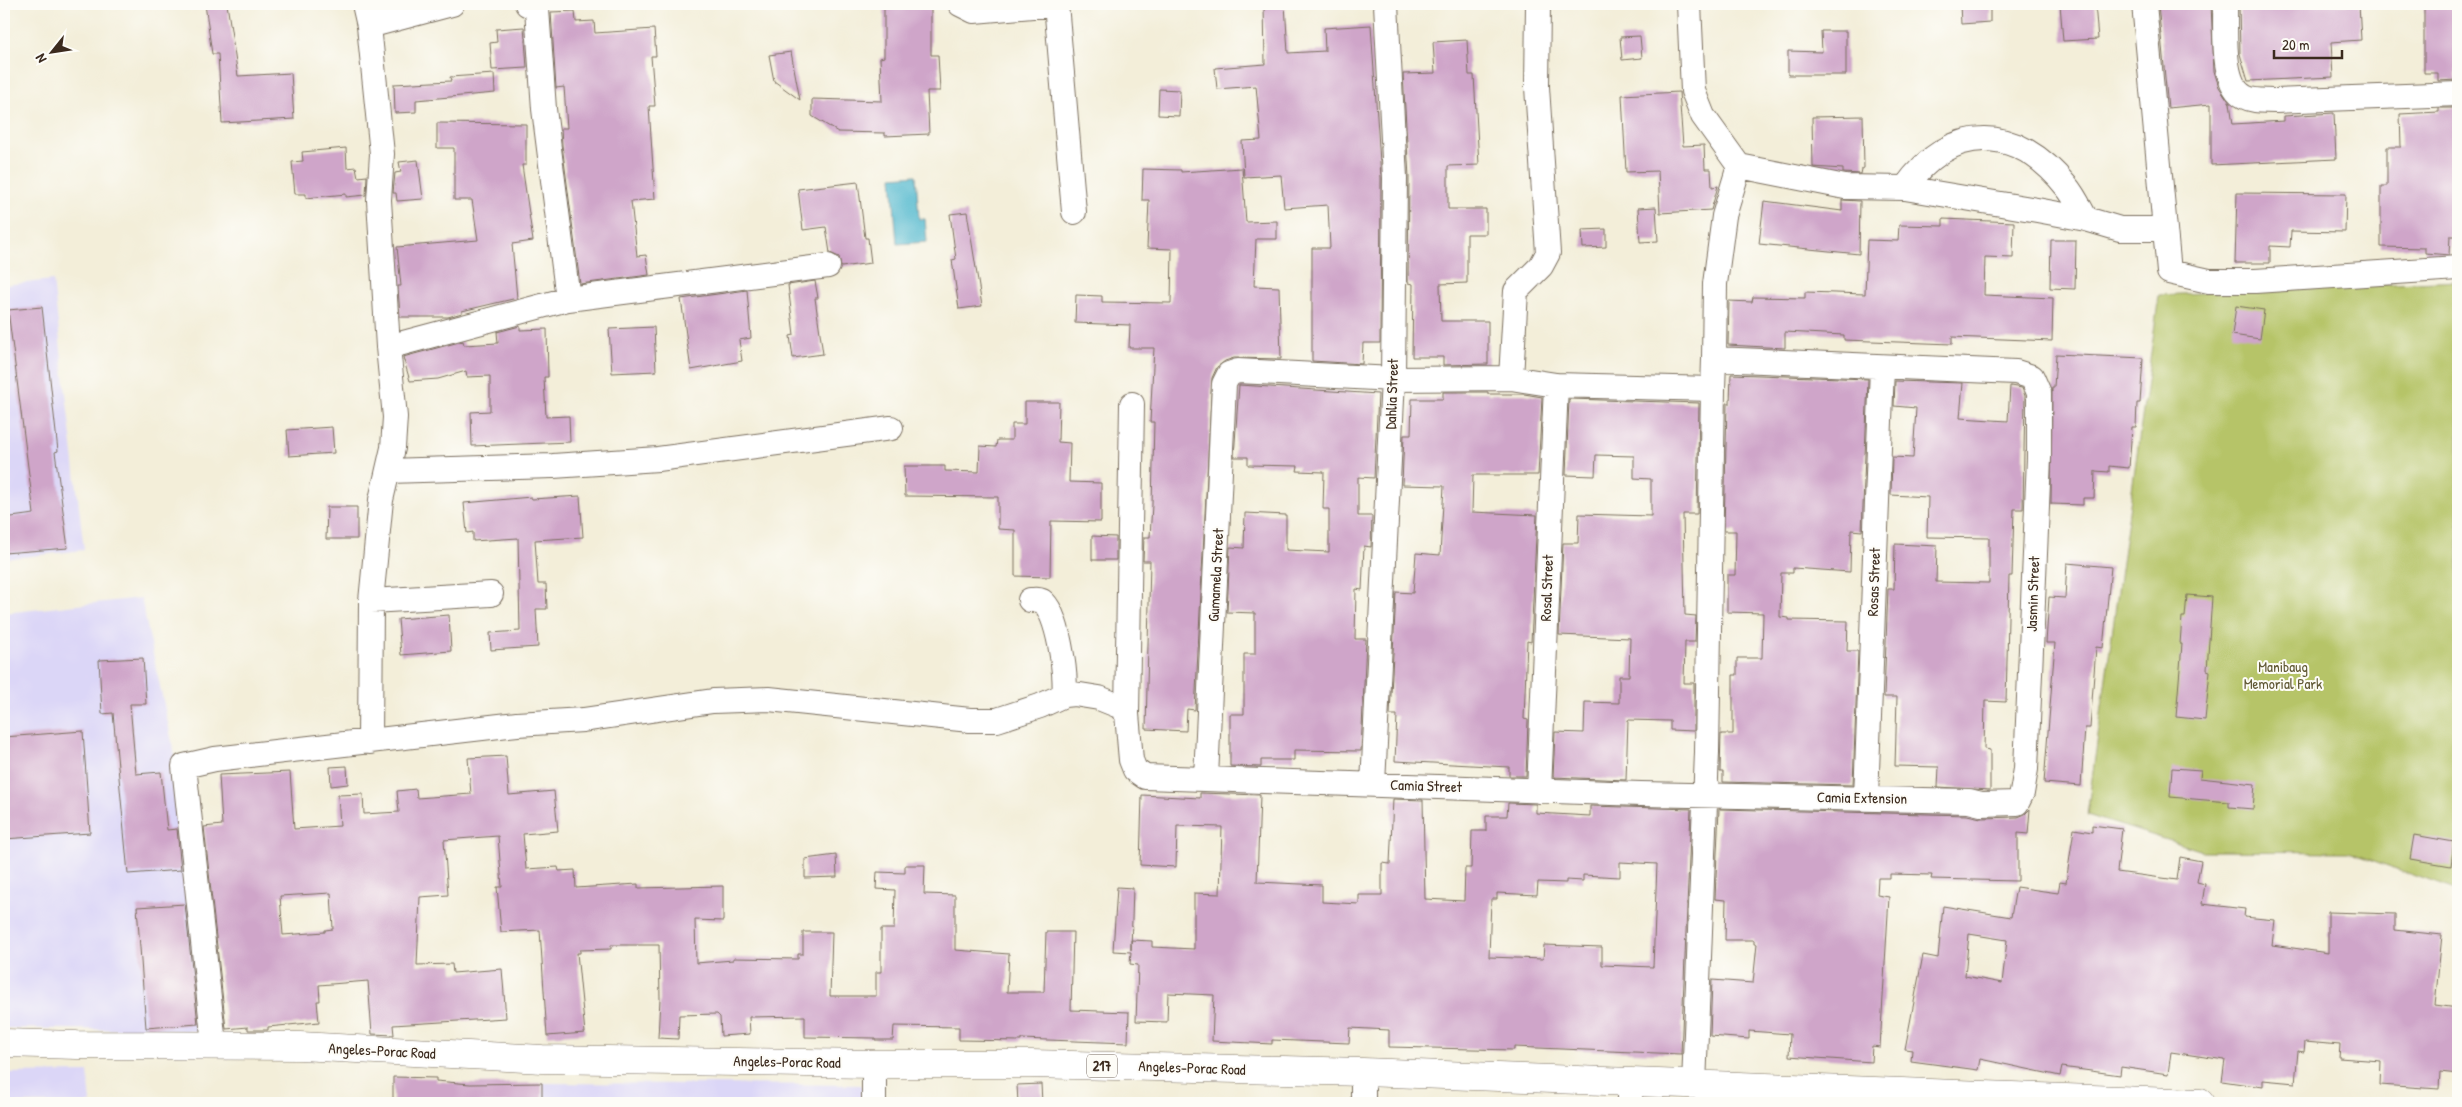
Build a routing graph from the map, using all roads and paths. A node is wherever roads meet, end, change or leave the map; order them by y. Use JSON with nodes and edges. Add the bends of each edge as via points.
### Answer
{"nodes":[{"id":1,"x":447,"y":4,"type":"edge"},
{"id":2,"x":452,"y":4,"type":"edge"},
{"id":3,"x":527,"y":4,"type":"edge"},
{"id":4,"x":960,"y":4,"type":"edge"},
{"id":5,"x":1056,"y":4,"type":"edge"},
{"id":6,"x":1066,"y":4,"type":"edge"},
{"id":7,"x":1386,"y":4,"type":"edge"},
{"id":8,"x":1538,"y":4,"type":"edge"},
{"id":9,"x":1689,"y":4,"type":"edge"},
{"id":10,"x":2144,"y":4,"type":"edge"},
{"id":11,"x":2225,"y":4,"type":"edge"},
{"id":12,"x":367,"y":15,"type":"edge"},
{"id":13,"x":2458,"y":94,"type":"edge"},
{"id":14,"x":1739,"y":166,"type":"junction"},
{"id":15,"x":1904,"y":188,"type":"junction"},
{"id":16,"x":1074,"y":212,"type":"dead end"},
{"id":17,"x":2086,"y":219,"type":"junction"},
{"id":18,"x":2164,"y":229,"type":"junction"},
{"id":19,"x":828,"y":266,"type":"dead end"},
{"id":20,"x":2458,"y":268,"type":"edge"},
{"id":21,"x":568,"y":299,"type":"junction"},
{"id":22,"x":388,"y":347,"type":"junction"},
{"id":23,"x":1714,"y":359,"type":"junction"},
{"id":24,"x":1882,"y":367,"type":"junction"},
{"id":25,"x":1511,"y":378,"type":"junction"},
{"id":26,"x":1393,"y":379,"type":"junction"},
{"id":27,"x":1556,"y":385,"type":"junction"},
{"id":28,"x":1713,"y":389,"type":"junction"},
{"id":29,"x":1132,"y":404,"type":"dead end"},
{"id":30,"x":892,"y":428,"type":"dead end"},
{"id":31,"x":388,"y":471,"type":"junction"},
{"id":32,"x":491,"y":594,"type":"dead end"},
{"id":33,"x":1030,"y":600,"type":"dead end"},
{"id":34,"x":371,"y":601,"type":"junction"},
{"id":35,"x":1064,"y":695,"type":"junction"},
{"id":36,"x":1127,"y":714,"type":"junction"},
{"id":37,"x":370,"y":742,"type":"junction"},
{"id":38,"x":1206,"y":778,"type":"junction"},
{"id":39,"x":1373,"y":784,"type":"junction"},
{"id":40,"x":1540,"y":791,"type":"junction"},
{"id":41,"x":1706,"y":796,"type":"junction"},
{"id":42,"x":1866,"y":798,"type":"junction"},
{"id":43,"x":2017,"y":803,"type":"joint"},
{"id":44,"x":4,"y":1042,"type":"edge"},
{"id":45,"x":214,"y":1044,"type":"junction"},
{"id":46,"x":874,"y":1064,"type":"junction"},
{"id":47,"x":1363,"y":1072,"type":"junction"},
{"id":48,"x":1694,"y":1085,"type":"junction"},
{"id":49,"x":1630,"y":1093,"type":"edge"},
{"id":50,"x":874,"y":1103,"type":"edge"},
{"id":51,"x":1363,"y":1103,"type":"edge"},
{"id":52,"x":2200,"y":1103,"type":"edge"}],
"edges":[{"from":1,"to":2,"type":"street"},
{"from":1,"to":12,"type":"street"},
{"from":3,"to":21,"type":"street","via":[[537,9],[544,109]]},
{"from":4,"to":5,"type":"street","via":[[974,12]]},
{"from":5,"to":6,"type":"street"},
{"from":5,"to":16,"type":"street"},
{"from":7,"to":26,"type":"street","name":"Dahlia Street","via":[[1395,178]]},
{"from":8,"to":25,"type":"street","via":[[1537,87],[1548,253],[1541,266],[1516,291]]},
{"from":9,"to":14,"type":"street","via":[[1692,91],[1703,116]]},
{"from":10,"to":18,"type":"street"},
{"from":11,"to":13,"type":"street","via":[[2229,78],[2236,91],[2251,100]]},
{"from":12,"to":22,"type":"street","via":[[382,154],[379,200]]},
{"from":14,"to":15,"type":"street","via":[[1845,188]]},
{"from":14,"to":23,"type":"street","via":[[1724,216],[1715,284]]},
{"from":15,"to":17,"type":"street"},
{"from":15,"to":17,"type":"street","via":[[1939,154],[1962,142],[1984,138],[2024,148],[2040,160],[2067,186]]},
{"from":17,"to":18,"type":"street","via":[[2120,229]]},
{"from":18,"to":20,"type":"street","via":[[2169,272],[2209,280],[2256,281]]},
{"from":19,"to":21,"type":"street"},
{"from":21,"to":22,"type":"street"},
{"from":22,"to":31,"type":"street","via":[[395,417]]},
{"from":23,"to":24,"type":"street"},
{"from":23,"to":28,"type":"street"},
{"from":24,"to":42,"type":"street","name":"Rosas Street"},
{"from":24,"to":43,"type":"street","name":"Jasmin Street","via":[[2016,372],[2032,377],[2039,393],[2026,769]]},
{"from":25,"to":26,"type":"street"},
{"from":25,"to":27,"type":"street"},
{"from":26,"to":38,"type":"street","name":"Gumamela Street","via":[[1238,371],[1229,374],[1224,384]]},
{"from":26,"to":39,"type":"street","name":"Dahlia Street"},
{"from":27,"to":28,"type":"street"},
{"from":27,"to":40,"type":"street","name":"Rosal Street"},
{"from":28,"to":41,"type":"street"},
{"from":29,"to":36,"type":"street"},
{"from":30,"to":31,"type":"street","via":[[658,459]]},
{"from":31,"to":34,"type":"street","via":[[381,500]]},
{"from":32,"to":34,"type":"street"},
{"from":33,"to":35,"type":"street","via":[[1044,603],[1053,620],[1064,675]]},
{"from":34,"to":37,"type":"street"},
{"from":35,"to":36,"type":"street","via":[[1100,698],[1119,706]]},
{"from":35,"to":37,"type":"street","via":[[997,720],[769,699],[713,701],[583,720],[517,724]]},
{"from":36,"to":38,"type":"street","name":"Camia Street","via":[[1130,760],[1135,770],[1145,777]]},
{"from":37,"to":45,"type":"street","via":[[215,759],[184,766]]},
{"from":38,"to":39,"type":"street","name":"Camia Street"},
{"from":39,"to":40,"type":"street","name":"Camia Street"},
{"from":40,"to":41,"type":"street","name":"Camia Street"},
{"from":41,"to":42,"type":"street","name":"Camia Extension"},
{"from":41,"to":48,"type":"street"},
{"from":42,"to":43,"type":"street","name":"Camia Extension"},
{"from":44,"to":45,"type":"main road","name":"Angeles-Porac Road","number":"217","via":[[77,1046]]},
{"from":45,"to":46,"type":"main road","name":"Angeles-Porac Road","number":"217","via":[[542,1059]]},
{"from":46,"to":47,"type":"main road","name":"Angeles-Porac Road","number":"217","via":[[1030,1064]]},
{"from":46,"to":50,"type":"street"},
{"from":47,"to":49,"type":"main road","name":"Angeles-Porac Road","number":"217"},
{"from":47,"to":51,"type":"street"},
{"from":48,"to":49,"type":"main road","name":"Angeles-Porac Road","number":"217"},
{"from":48,"to":52,"type":"main road","name":"Angeles-Porac Road","number":"217"}]}
